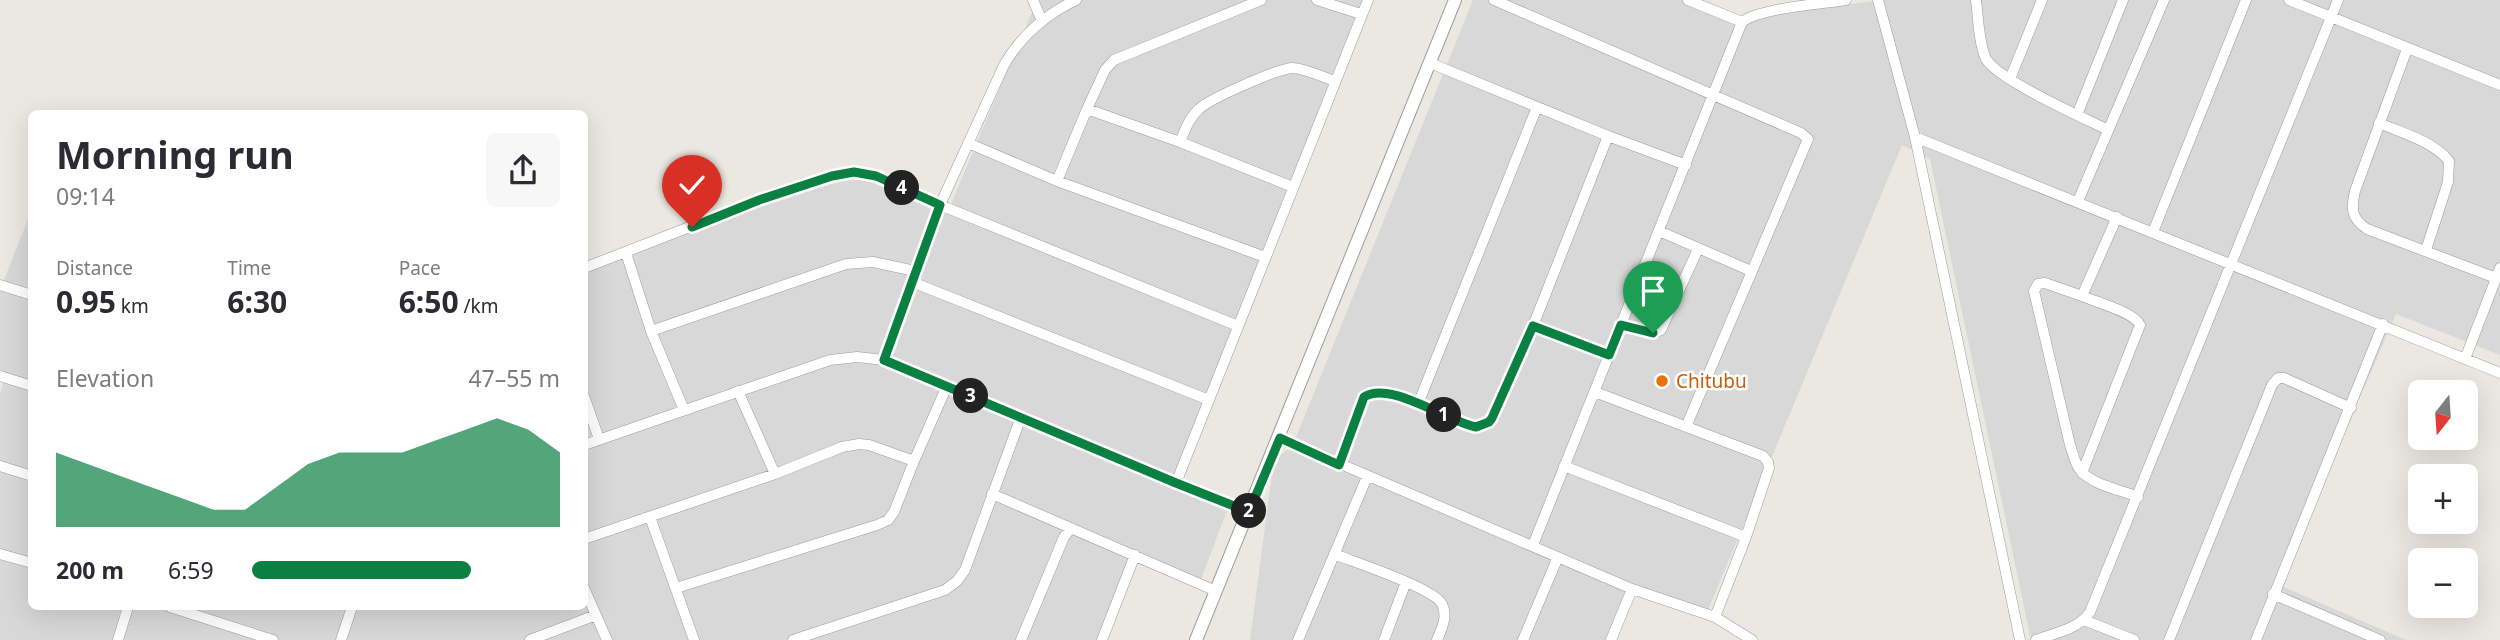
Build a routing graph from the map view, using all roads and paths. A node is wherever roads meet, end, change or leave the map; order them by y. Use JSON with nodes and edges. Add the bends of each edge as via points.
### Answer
{"nodes":[{"id":1,"x":1033,"y":0,"type":"edge"},
{"id":2,"x":1076,"y":0,"type":"edge"},
{"id":3,"x":1261,"y":0,"type":"edge"},
{"id":4,"x":1317,"y":0,"type":"edge"},
{"id":5,"x":1368,"y":0,"type":"edge"},
{"id":6,"x":1455,"y":0,"type":"edge"},
{"id":7,"x":1494,"y":0,"type":"edge"},
{"id":8,"x":1688,"y":0,"type":"edge"},
{"id":9,"x":1846,"y":0,"type":"edge"},
{"id":10,"x":1878,"y":0,"type":"edge"},
{"id":11,"x":1976,"y":0,"type":"edge"},
{"id":12,"x":2042,"y":0,"type":"edge"},
{"id":13,"x":2123,"y":0,"type":"edge"},
{"id":14,"x":2164,"y":0,"type":"edge"},
{"id":15,"x":2246,"y":0,"type":"edge"},
{"id":16,"x":2289,"y":0,"type":"edge"},
{"id":17,"x":2338,"y":0,"type":"edge"},
{"id":18,"x":1361,"y":14,"type":"junction"},
{"id":19,"x":2331,"y":17,"type":"junction"},
{"id":20,"x":1042,"y":21,"type":"junction"},
{"id":21,"x":1742,"y":22,"type":"junction"},
{"id":22,"x":2407,"y":49,"type":"junction"},
{"id":23,"x":1430,"y":63,"type":"junction"},
{"id":24,"x":2010,"y":79,"type":"junction"},
{"id":25,"x":1335,"y":81,"type":"junction"},
{"id":26,"x":2500,"y":85,"type":"edge"},
{"id":27,"x":1713,"y":94,"type":"junction"},
{"id":28,"x":1537,"y":107,"type":"junction"},
{"id":29,"x":1087,"y":109,"type":"junction"},
{"id":30,"x":2077,"y":115,"type":"junction"},
{"id":31,"x":2379,"y":123,"type":"junction"},
{"id":32,"x":2108,"y":130,"type":"junction"},
{"id":33,"x":1608,"y":136,"type":"junction"},
{"id":34,"x":1915,"y":137,"type":"junction"},
{"id":35,"x":1180,"y":142,"type":"junction"},
{"id":36,"x":968,"y":143,"type":"junction"},
{"id":37,"x":1686,"y":165,"type":"junction"},
{"id":38,"x":1057,"y":181,"type":"junction"},
{"id":39,"x":1293,"y":187,"type":"junction"},
{"id":40,"x":2078,"y":201,"type":"junction"},
{"id":41,"x":940,"y":205,"type":"junction"},
{"id":42,"x":2117,"y":217,"type":"junction"},
{"id":43,"x":1659,"y":231,"type":"junction"},
{"id":44,"x":2153,"y":232,"type":"junction"},
{"id":45,"x":1698,"y":248,"type":"junction"},
{"id":46,"x":2426,"y":250,"type":"junction"},
{"id":47,"x":626,"y":253,"type":"junction"},
{"id":48,"x":1265,"y":257,"type":"junction"},
{"id":49,"x":2232,"y":263,"type":"junction"},
{"id":50,"x":588,"y":267,"type":"edge"},
{"id":51,"x":915,"y":271,"type":"junction"},
{"id":52,"x":1751,"y":271,"type":"junction"},
{"id":53,"x":2498,"y":273,"type":"edge"},
{"id":54,"x":912,"y":282,"type":"junction"},
{"id":55,"x":0,"y":285,"type":"edge"},
{"id":56,"x":28,"y":294,"type":"edge"},
{"id":57,"x":2082,"y":296,"type":"junction"},
{"id":58,"x":2383,"y":324,"type":"junction"},
{"id":59,"x":1621,"y":325,"type":"junction"},
{"id":60,"x":1238,"y":326,"type":"junction"},
{"id":61,"x":1533,"y":326,"type":"junction"},
{"id":62,"x":651,"y":331,"type":"junction"},
{"id":63,"x":1609,"y":355,"type":"junction"},
{"id":64,"x":2465,"y":359,"type":"junction"},
{"id":65,"x":884,"y":360,"type":"junction"},
{"id":66,"x":2500,"y":373,"type":"edge"},
{"id":67,"x":0,"y":376,"type":"edge"},
{"id":68,"x":28,"y":385,"type":"edge"},
{"id":69,"x":947,"y":386,"type":"junction"},
{"id":70,"x":738,"y":391,"type":"junction"},
{"id":71,"x":1595,"y":392,"type":"junction"},
{"id":72,"x":1209,"y":400,"type":"junction"},
{"id":73,"x":1418,"y":404,"type":"junction"},
{"id":74,"x":588,"y":407,"type":"edge"},
{"id":75,"x":2351,"y":408,"type":"junction"},
{"id":76,"x":684,"y":410,"type":"junction"},
{"id":77,"x":1021,"y":417,"type":"junction"},
{"id":78,"x":1686,"y":427,"type":"junction"},
{"id":79,"x":1280,"y":438,"type":"junction"},
{"id":80,"x":599,"y":439,"type":"junction"},
{"id":81,"x":588,"y":443,"type":"edge"},
{"id":82,"x":914,"y":461,"type":"junction"},
{"id":83,"x":1339,"y":465,"type":"junction"},
{"id":84,"x":0,"y":466,"type":"edge"},
{"id":85,"x":1563,"y":466,"type":"junction"},
{"id":86,"x":2082,"y":473,"type":"junction"},
{"id":87,"x":775,"y":474,"type":"junction"},
{"id":88,"x":28,"y":475,"type":"edge"},
{"id":89,"x":1367,"y":477,"type":"junction"},
{"id":90,"x":1176,"y":483,"type":"junction"},
{"id":91,"x":992,"y":494,"type":"junction"},
{"id":92,"x":2138,"y":497,"type":"junction"},
{"id":93,"x":1249,"y":512,"type":"junction"},
{"id":94,"x":650,"y":517,"type":"junction"},
{"id":95,"x":1071,"y":528,"type":"junction"},
{"id":96,"x":1746,"y":537,"type":"junction"},
{"id":97,"x":588,"y":538,"type":"edge"},
{"id":98,"x":1533,"y":545,"type":"junction"},
{"id":99,"x":0,"y":554,"type":"edge"},
{"id":100,"x":1334,"y":554,"type":"junction"},
{"id":101,"x":1135,"y":555,"type":"junction"},
{"id":102,"x":1558,"y":557,"type":"junction"},
{"id":103,"x":28,"y":562,"type":"edge"},
{"id":104,"x":1406,"y":582,"type":"junction"},
{"id":105,"x":676,"y":588,"type":"junction"},
{"id":106,"x":1632,"y":589,"type":"junction"},
{"id":107,"x":1216,"y":591,"type":"junction"},
{"id":108,"x":2273,"y":594,"type":"junction"},
{"id":109,"x":588,"y":597,"type":"edge"},
{"id":110,"x":127,"y":610,"type":"edge"},
{"id":111,"x":178,"y":610,"type":"edge"},
{"id":112,"x":351,"y":610,"type":"edge"},
{"id":113,"x":596,"y":615,"type":"junction"},
{"id":114,"x":1715,"y":617,"type":"junction"},
{"id":115,"x":2084,"y":620,"type":"junction"},
{"id":116,"x":246,"y":636,"type":"edge"},
{"id":117,"x":118,"y":640,"type":"edge"},
{"id":118,"x":273,"y":640,"type":"edge"},
{"id":119,"x":341,"y":640,"type":"edge"},
{"id":120,"x":530,"y":640,"type":"edge"},
{"id":121,"x":607,"y":640,"type":"edge"},
{"id":122,"x":694,"y":640,"type":"edge"},
{"id":123,"x":793,"y":640,"type":"edge"},
{"id":124,"x":1021,"y":640,"type":"edge"},
{"id":125,"x":1102,"y":640,"type":"edge"},
{"id":126,"x":1196,"y":640,"type":"edge"},
{"id":127,"x":1298,"y":640,"type":"edge"},
{"id":128,"x":1384,"y":640,"type":"edge"},
{"id":129,"x":1437,"y":640,"type":"edge"},
{"id":130,"x":1523,"y":640,"type":"edge"},
{"id":131,"x":1611,"y":640,"type":"edge"},
{"id":132,"x":1752,"y":640,"type":"edge"},
{"id":133,"x":2020,"y":640,"type":"edge"},
{"id":134,"x":2036,"y":640,"type":"edge"},
{"id":135,"x":2134,"y":640,"type":"edge"},
{"id":136,"x":2169,"y":640,"type":"edge"},
{"id":137,"x":2256,"y":640,"type":"edge"},
{"id":138,"x":2380,"y":640,"type":"edge"}],
"edges":[{"from":1,"to":20,"type":"street"},
{"from":2,"to":20,"type":"street"},
{"from":3,"to":29,"type":"street","via":[[1114,60],[1105,69]]},
{"from":4,"to":18,"type":"street"},
{"from":5,"to":18,"type":"street"},
{"from":6,"to":23,"type":"street"},
{"from":7,"to":27,"type":"street"},
{"from":8,"to":21,"type":"street"},
{"from":9,"to":21,"type":"street","via":[[1748,16]]},
{"from":10,"to":34,"type":"street"},
{"from":11,"to":24,"type":"street","via":[[1984,56]]},
{"from":12,"to":24,"type":"street"},
{"from":13,"to":30,"type":"street"},
{"from":14,"to":32,"type":"street"},
{"from":15,"to":44,"type":"street"},
{"from":16,"to":19,"type":"street"},
{"from":17,"to":19,"type":"street"},
{"from":18,"to":25,"type":"street"},
{"from":19,"to":22,"type":"street"},
{"from":19,"to":49,"type":"street"},
{"from":20,"to":36,"type":"street","via":[[1014,46]]},
{"from":21,"to":27,"type":"street"},
{"from":22,"to":26,"type":"street"},
{"from":22,"to":31,"type":"street"},
{"from":23,"to":28,"type":"street"},
{"from":23,"to":79,"type":"street"},
{"from":24,"to":30,"type":"street"},
{"from":25,"to":35,"type":"street","via":[[1301,69],[1278,71],[1207,103],[1191,118]]},
{"from":25,"to":39,"type":"street"},
{"from":27,"to":37,"type":"street"},
{"from":27,"to":52,"type":"street","via":[[1808,139]]},
{"from":28,"to":33,"type":"street"},
{"from":28,"to":73,"type":"street"},
{"from":29,"to":35,"type":"street"},
{"from":29,"to":38,"type":"street"},
{"from":30,"to":32,"type":"street"},
{"from":31,"to":46,"type":"street","via":[[2426,143],[2449,161],[2448,181]]},
{"from":31,"to":46,"type":"street","via":[[2355,191],[2353,215],[2367,229]]},
{"from":32,"to":40,"type":"street"},
{"from":33,"to":37,"type":"street"},
{"from":33,"to":61,"type":"street"},
{"from":34,"to":40,"type":"street"},
{"from":34,"to":133,"type":"street"},
{"from":35,"to":39,"type":"street"},
{"from":36,"to":38,"type":"street"},
{"from":36,"to":41,"type":"street"},
{"from":37,"to":43,"type":"street"},
{"from":38,"to":48,"type":"street"},
{"from":39,"to":48,"type":"street"},
{"from":40,"to":42,"type":"street"},
{"from":41,"to":47,"type":"street","via":[[876,176],[854,172],[759,200]]},
{"from":41,"to":51,"type":"street"},
{"from":41,"to":60,"type":"street"},
{"from":42,"to":44,"type":"street"},
{"from":42,"to":57,"type":"street"},
{"from":43,"to":45,"type":"street"},
{"from":43,"to":59,"type":"street"},
{"from":44,"to":49,"type":"street"},
{"from":45,"to":52,"type":"street"},
{"from":45,"to":59,"type":"street","via":[[1661,330],[1653,333]]},
{"from":46,"to":53,"type":"street"},
{"from":47,"to":50,"type":"street"},
{"from":47,"to":62,"type":"street"},
{"from":48,"to":60,"type":"street"},
{"from":49,"to":58,"type":"street"},
{"from":49,"to":92,"type":"street"},
{"from":51,"to":54,"type":"street"},
{"from":51,"to":62,"type":"street","via":[[873,262],[846,264]]},
{"from":52,"to":78,"type":"street"},
{"from":53,"to":64,"type":"street"},
{"from":54,"to":65,"type":"street"},
{"from":54,"to":72,"type":"street"},
{"from":55,"to":56,"type":"street"},
{"from":57,"to":86,"type":"street","via":[[2130,315],[2140,325]]},
{"from":57,"to":86,"type":"street","via":[[2041,282],[2034,291],[2070,445]]},
{"from":58,"to":64,"type":"street"},
{"from":58,"to":75,"type":"street"},
{"from":59,"to":63,"type":"street"},
{"from":60,"to":72,"type":"street"},
{"from":61,"to":63,"type":"street"},
{"from":61,"to":73,"type":"street","via":[[1489,422],[1468,426]]},
{"from":62,"to":76,"type":"street"},
{"from":63,"to":71,"type":"street"},
{"from":64,"to":66,"type":"street"},
{"from":65,"to":69,"type":"street"},
{"from":65,"to":70,"type":"street","via":[[830,360]]},
{"from":67,"to":68,"type":"street"},
{"from":69,"to":77,"type":"street"},
{"from":69,"to":82,"type":"street"},
{"from":70,"to":76,"type":"street"},
{"from":70,"to":87,"type":"street"},
{"from":71,"to":78,"type":"street"},
{"from":71,"to":85,"type":"street"},
{"from":72,"to":90,"type":"street"},
{"from":73,"to":83,"type":"street","via":[[1386,393],[1364,397]]},
{"from":74,"to":80,"type":"street"},
{"from":75,"to":108,"type":"street"},
{"from":75,"to":136,"type":"street","via":[[2284,378],[2272,385]]},
{"from":76,"to":80,"type":"street"},
{"from":77,"to":90,"type":"street"},
{"from":77,"to":91,"type":"street"},
{"from":78,"to":96,"type":"street","via":[[1763,456],[1768,462]]},
{"from":79,"to":83,"type":"street"},
{"from":79,"to":93,"type":"street"},
{"from":80,"to":81,"type":"street"},
{"from":82,"to":87,"type":"street","via":[[859,444]]},
{"from":82,"to":105,"type":"street","via":[[888,520]]},
{"from":83,"to":89,"type":"street"},
{"from":84,"to":88,"type":"street"},
{"from":85,"to":96,"type":"street"},
{"from":85,"to":98,"type":"street"},
{"from":86,"to":92,"type":"street"},
{"from":87,"to":94,"type":"street"},
{"from":89,"to":98,"type":"street"},
{"from":89,"to":100,"type":"street"},
{"from":90,"to":93,"type":"street"},
{"from":91,"to":95,"type":"street"},
{"from":91,"to":123,"type":"street","via":[[965,570],[945,590]]},
{"from":92,"to":115,"type":"street"},
{"from":93,"to":107,"type":"street"},
{"from":94,"to":97,"type":"street"},
{"from":94,"to":105,"type":"street"},
{"from":95,"to":101,"type":"street"},
{"from":95,"to":124,"type":"street"},
{"from":96,"to":114,"type":"street"},
{"from":98,"to":102,"type":"street"},
{"from":99,"to":103,"type":"street"},
{"from":100,"to":104,"type":"street"},
{"from":100,"to":127,"type":"street"},
{"from":101,"to":107,"type":"street"},
{"from":101,"to":125,"type":"street"},
{"from":102,"to":106,"type":"street"},
{"from":102,"to":130,"type":"street"},
{"from":104,"to":128,"type":"street"},
{"from":104,"to":129,"type":"street","via":[[1443,605],[1444,624]]},
{"from":105,"to":122,"type":"street"},
{"from":106,"to":114,"type":"street"},
{"from":106,"to":131,"type":"street"},
{"from":107,"to":126,"type":"street"},
{"from":108,"to":137,"type":"street"},
{"from":108,"to":138,"type":"street"},
{"from":109,"to":113,"type":"street"},
{"from":110,"to":117,"type":"street"},
{"from":111,"to":116,"type":"street"},
{"from":112,"to":119,"type":"street"},
{"from":113,"to":120,"type":"street"},
{"from":113,"to":121,"type":"street"},
{"from":114,"to":132,"type":"street"},
{"from":115,"to":134,"type":"street"},
{"from":115,"to":135,"type":"street"},
{"from":116,"to":118,"type":"street"}]}
